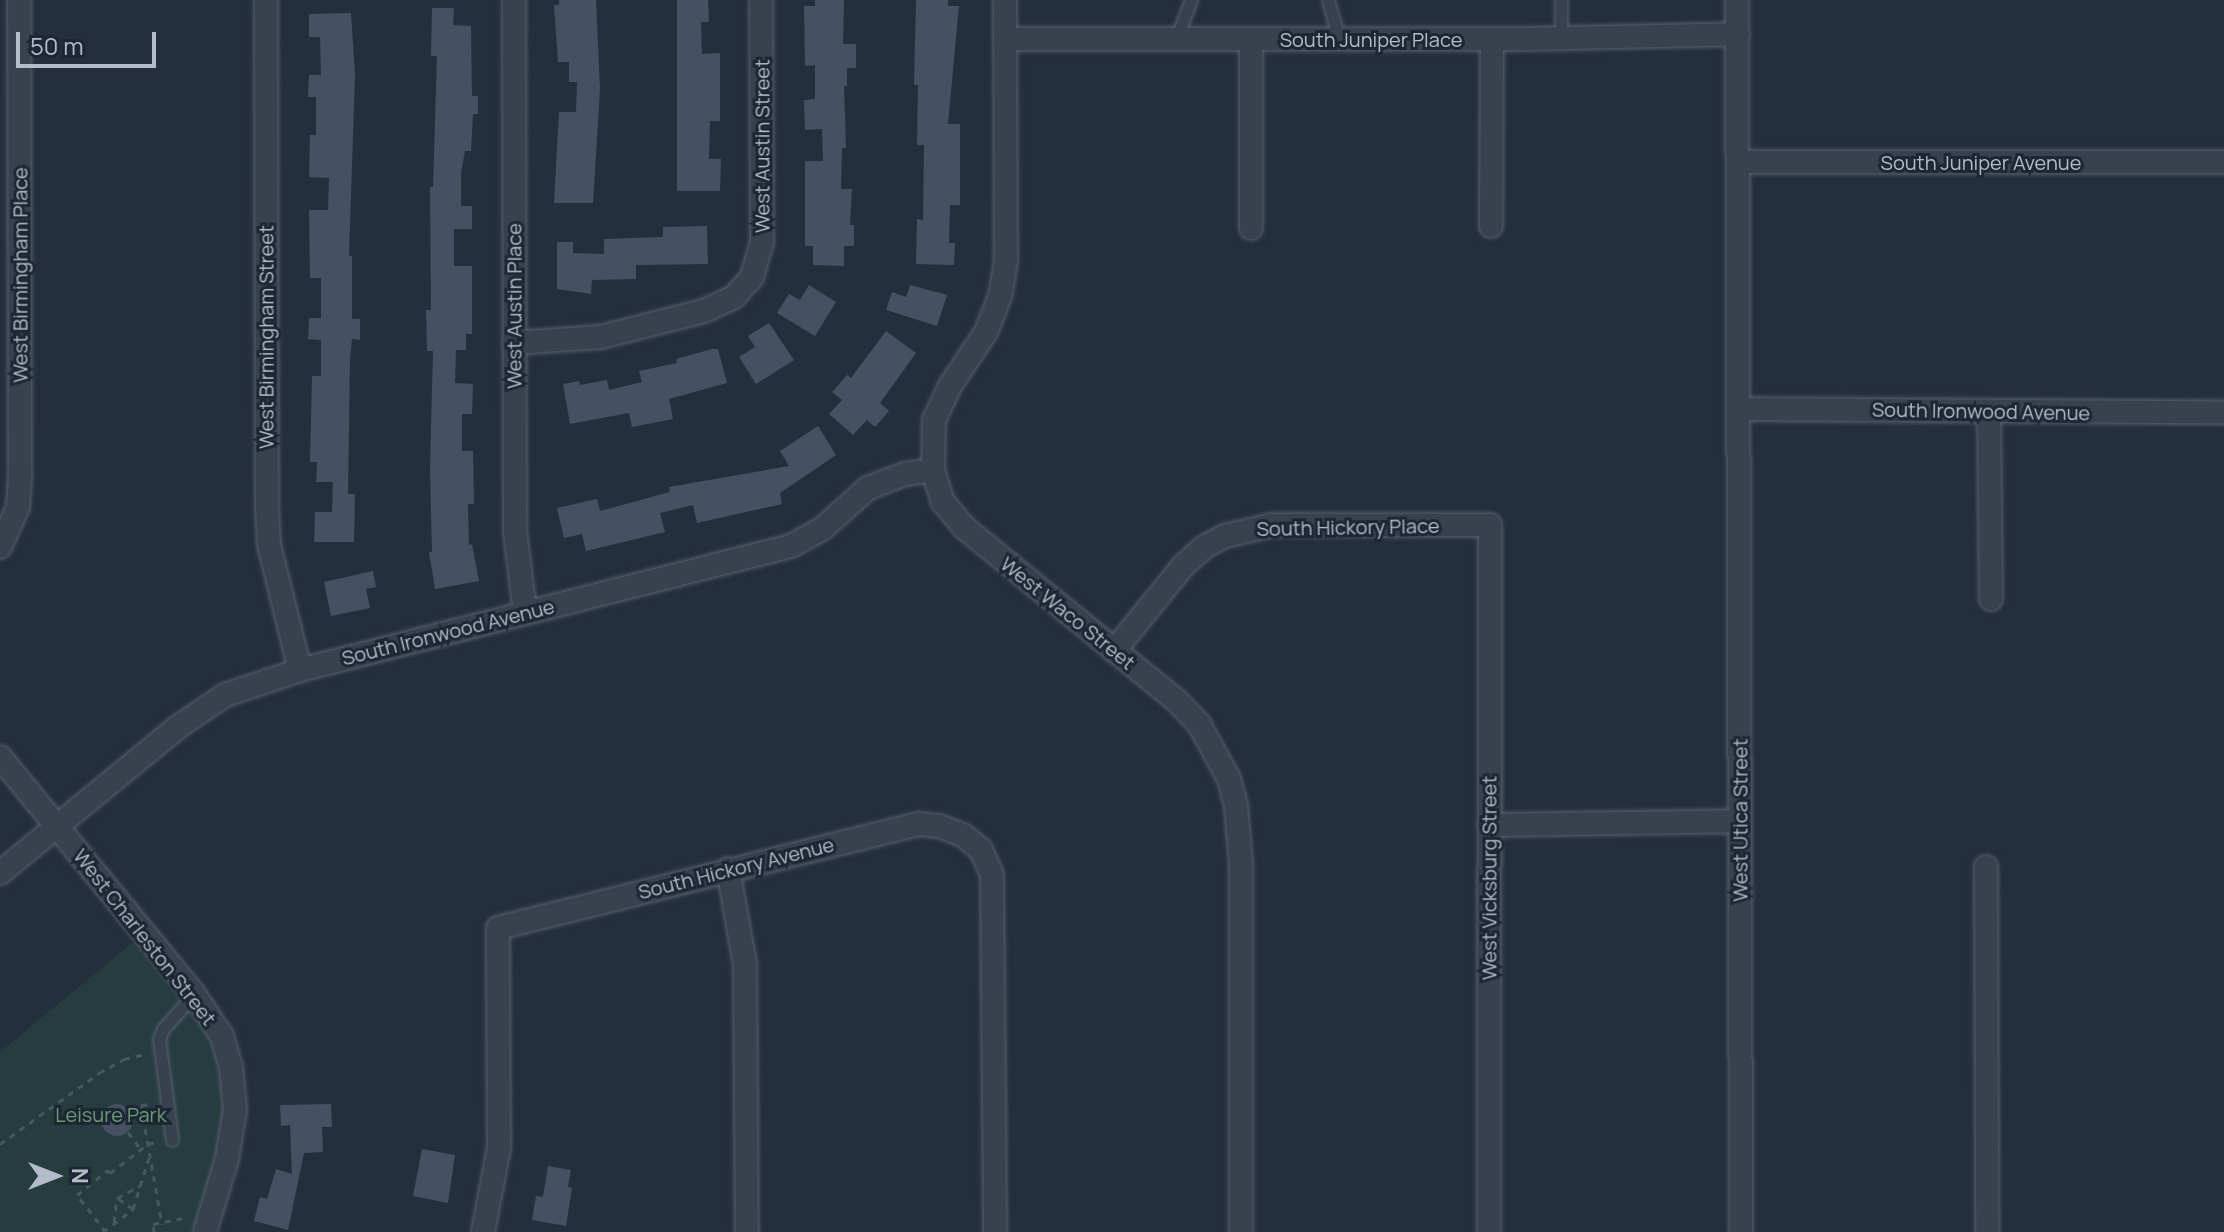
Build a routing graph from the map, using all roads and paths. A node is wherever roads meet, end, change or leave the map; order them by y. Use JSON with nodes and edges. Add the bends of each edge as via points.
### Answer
{"nodes":[{"id":1,"x":19,"y":0,"type":"edge"},
{"id":2,"x":266,"y":0,"type":"edge"},
{"id":3,"x":514,"y":0,"type":"edge"},
{"id":4,"x":761,"y":0,"type":"edge"},
{"id":5,"x":1005,"y":0,"type":"edge"},
{"id":6,"x":1191,"y":0,"type":"edge"},
{"id":7,"x":1328,"y":0,"type":"edge"},
{"id":8,"x":1561,"y":0,"type":"edge"},
{"id":9,"x":1737,"y":0,"type":"edge"},
{"id":10,"x":1738,"y":34,"type":"junction"},
{"id":11,"x":1561,"y":38,"type":"junction"},
{"id":12,"x":1005,"y":39,"type":"junction"},
{"id":13,"x":1176,"y":39,"type":"junction"},
{"id":14,"x":1251,"y":39,"type":"junction"},
{"id":15,"x":1339,"y":39,"type":"junction"},
{"id":16,"x":1492,"y":39,"type":"junction"},
{"id":17,"x":1738,"y":162,"type":"junction"},
{"id":18,"x":2224,"y":162,"type":"edge"},
{"id":19,"x":1491,"y":226,"type":"dead end"},
{"id":20,"x":1251,"y":228,"type":"dead end"},
{"id":21,"x":514,"y":343,"type":"junction"},
{"id":22,"x":1738,"y":409,"type":"junction"},
{"id":23,"x":1989,"y":412,"type":"junction"},
{"id":24,"x":2224,"y":412,"type":"edge"},
{"id":25,"x":933,"y":470,"type":"junction"},
{"id":26,"x":1490,"y":525,"type":"joint"},
{"id":27,"x":0,"y":547,"type":"edge"},
{"id":28,"x":1991,"y":599,"type":"dead end"},
{"id":29,"x":525,"y":612,"type":"junction"},
{"id":30,"x":1114,"y":651,"type":"junction"},
{"id":31,"x":300,"y":670,"type":"junction"},
{"id":32,"x":0,"y":757,"type":"edge"},
{"id":33,"x":1740,"y":821,"type":"junction"},
{"id":34,"x":1489,"y":825,"type":"junction"},
{"id":35,"x":56,"y":826,"type":"junction"},
{"id":36,"x":1986,"y":867,"type":"dead end"},
{"id":37,"x":728,"y":869,"type":"junction"},
{"id":38,"x":0,"y":873,"type":"edge"},
{"id":39,"x":194,"y":994,"type":"junction"},
{"id":40,"x":161,"y":1050,"type":"junction"},
{"id":41,"x":167,"y":1103,"type":"junction"},
{"id":42,"x":141,"y":1105,"type":"junction"},
{"id":43,"x":132,"y":1113,"type":"dead end"},
{"id":44,"x":128,"y":1132,"type":"dead end"},
{"id":45,"x":172,"y":1140,"type":"joint"},
{"id":46,"x":0,"y":1144,"type":"edge"},
{"id":47,"x":148,"y":1144,"type":"junction"},
{"id":48,"x":140,"y":1149,"type":"junction"},
{"id":49,"x":150,"y":1155,"type":"junction"},
{"id":50,"x":141,"y":1185,"type":"junction"},
{"id":51,"x":117,"y":1198,"type":"junction"},
{"id":52,"x":133,"y":1209,"type":"junction"},
{"id":53,"x":162,"y":1223,"type":"junction"},
{"id":54,"x":114,"y":1224,"type":"junction"},
{"id":55,"x":199,"y":1224,"type":"edge"},
{"id":56,"x":105,"y":1231,"type":"edge"},
{"id":57,"x":154,"y":1232,"type":"edge"},
{"id":58,"x":483,"y":1232,"type":"edge"},
{"id":59,"x":747,"y":1232,"type":"edge"},
{"id":60,"x":995,"y":1232,"type":"edge"},
{"id":61,"x":1241,"y":1232,"type":"edge"},
{"id":62,"x":1489,"y":1232,"type":"edge"},
{"id":63,"x":1741,"y":1232,"type":"edge"},
{"id":64,"x":1987,"y":1232,"type":"edge"}],
"edges":[{"from":1,"to":27,"type":"street","name":"West Birmingham Place","via":[[20,476],[18,507]]},
{"from":2,"to":31,"type":"street","name":"West Birmingham Street","via":[[267,507],[269,545]]},
{"from":3,"to":21,"type":"street","name":"West Austin Place"},
{"from":4,"to":21,"type":"street","name":"West Austin Street","via":[[762,243],[752,277],[734,297],[704,311],[601,337]]},
{"from":5,"to":12,"type":"street","name":"West Waco Street"},
{"from":6,"to":13,"type":"lane"},
{"from":7,"to":15,"type":"lane"},
{"from":8,"to":11,"type":"lane"},
{"from":9,"to":10,"type":"street","name":"West Utica Street"},
{"from":10,"to":11,"type":"street","name":"South Juniper Place"},
{"from":10,"to":17,"type":"street","name":"West Utica Street"},
{"from":11,"to":16,"type":"street","name":"South Juniper Place"},
{"from":12,"to":13,"type":"street","name":"South Juniper Place"},
{"from":12,"to":25,"type":"street","name":"West Waco Street","via":[[1007,240],[1000,296],[986,332],[940,404],[932,439]]},
{"from":13,"to":14,"type":"street","name":"South Juniper Place"},
{"from":14,"to":15,"type":"street","name":"South Juniper Place"},
{"from":14,"to":20,"type":"street"},
{"from":15,"to":16,"type":"street","name":"South Juniper Place"},
{"from":16,"to":19,"type":"street"},
{"from":17,"to":18,"type":"street","name":"South Juniper Avenue"},
{"from":17,"to":22,"type":"street","name":"West Utica Street"},
{"from":21,"to":29,"type":"street","name":"West Austin Place","via":[[515,531]]},
{"from":22,"to":23,"type":"street","name":"South Ironwood Avenue"},
{"from":22,"to":33,"type":"street","name":"West Utica Street"},
{"from":23,"to":24,"type":"street","name":"South Ironwood Avenue"},
{"from":23,"to":28,"type":"street"},
{"from":25,"to":29,"type":"street","name":"South Ironwood Avenue","via":[[868,488],[822,529],[791,546]]},
{"from":25,"to":30,"type":"street","name":"West Waco Street","via":[[943,502],[966,529]]},
{"from":26,"to":30,"type":"street","name":"South Hickory Place","via":[[1272,525],[1225,536],[1183,566]]},
{"from":26,"to":34,"type":"street","name":"West Vicksburg Street"},
{"from":29,"to":31,"type":"street","name":"South Ironwood Avenue"},
{"from":30,"to":61,"type":"street","name":"West Waco Street","via":[[1199,724],[1229,779],[1236,806],[1241,864]]},
{"from":31,"to":35,"type":"street","name":"South Ironwood Avenue","via":[[251,684],[199,711]]},
{"from":32,"to":35,"type":"street","name":"West Charleston Street"},
{"from":33,"to":34,"type":"street"},
{"from":33,"to":63,"type":"street","name":"West Utica Street"},
{"from":34,"to":62,"type":"street","name":"West Vicksburg Street"},
{"from":35,"to":38,"type":"street","name":"South Ironwood Avenue"},
{"from":35,"to":39,"type":"street","name":"West Charleston Street"},
{"from":36,"to":64,"type":"street"},
{"from":37,"to":58,"type":"street","name":"South Hickory Avenue","via":[[498,928],[499,1147]]},
{"from":37,"to":59,"type":"street","via":[[745,964]]},
{"from":37,"to":60,"type":"street","name":"South Hickory Avenue","via":[[919,824],[953,830],[973,842],[987,862],[994,891]]},
{"from":39,"to":40,"type":"lane","via":[[163,1029]]},
{"from":39,"to":55,"type":"street","name":"West Charleston Street","via":[[222,1036],[235,1088],[231,1144]]},
{"from":40,"to":41,"type":"lane"},
{"from":40,"to":46,"type":"path","via":[[124,1059],[99,1073]]},
{"from":41,"to":42,"type":"path"},
{"from":41,"to":45,"type":"lane"},
{"from":42,"to":43,"type":"path"},
{"from":42,"to":47,"type":"path"},
{"from":44,"to":48,"type":"path"},
{"from":45,"to":47,"type":"path"},
{"from":47,"to":48,"type":"path"},
{"from":47,"to":49,"type":"path"},
{"from":48,"to":56,"type":"path","via":[[77,1195]]},
{"from":49,"to":50,"type":"path"},
{"from":49,"to":53,"type":"path"},
{"from":50,"to":51,"type":"path"},
{"from":50,"to":52,"type":"path"},
{"from":51,"to":52,"type":"path"},
{"from":51,"to":54,"type":"path"},
{"from":52,"to":54,"type":"path"},
{"from":53,"to":55,"type":"path"},
{"from":53,"to":57,"type":"path","via":[[153,1224]]},
{"from":54,"to":56,"type":"path"}]}
